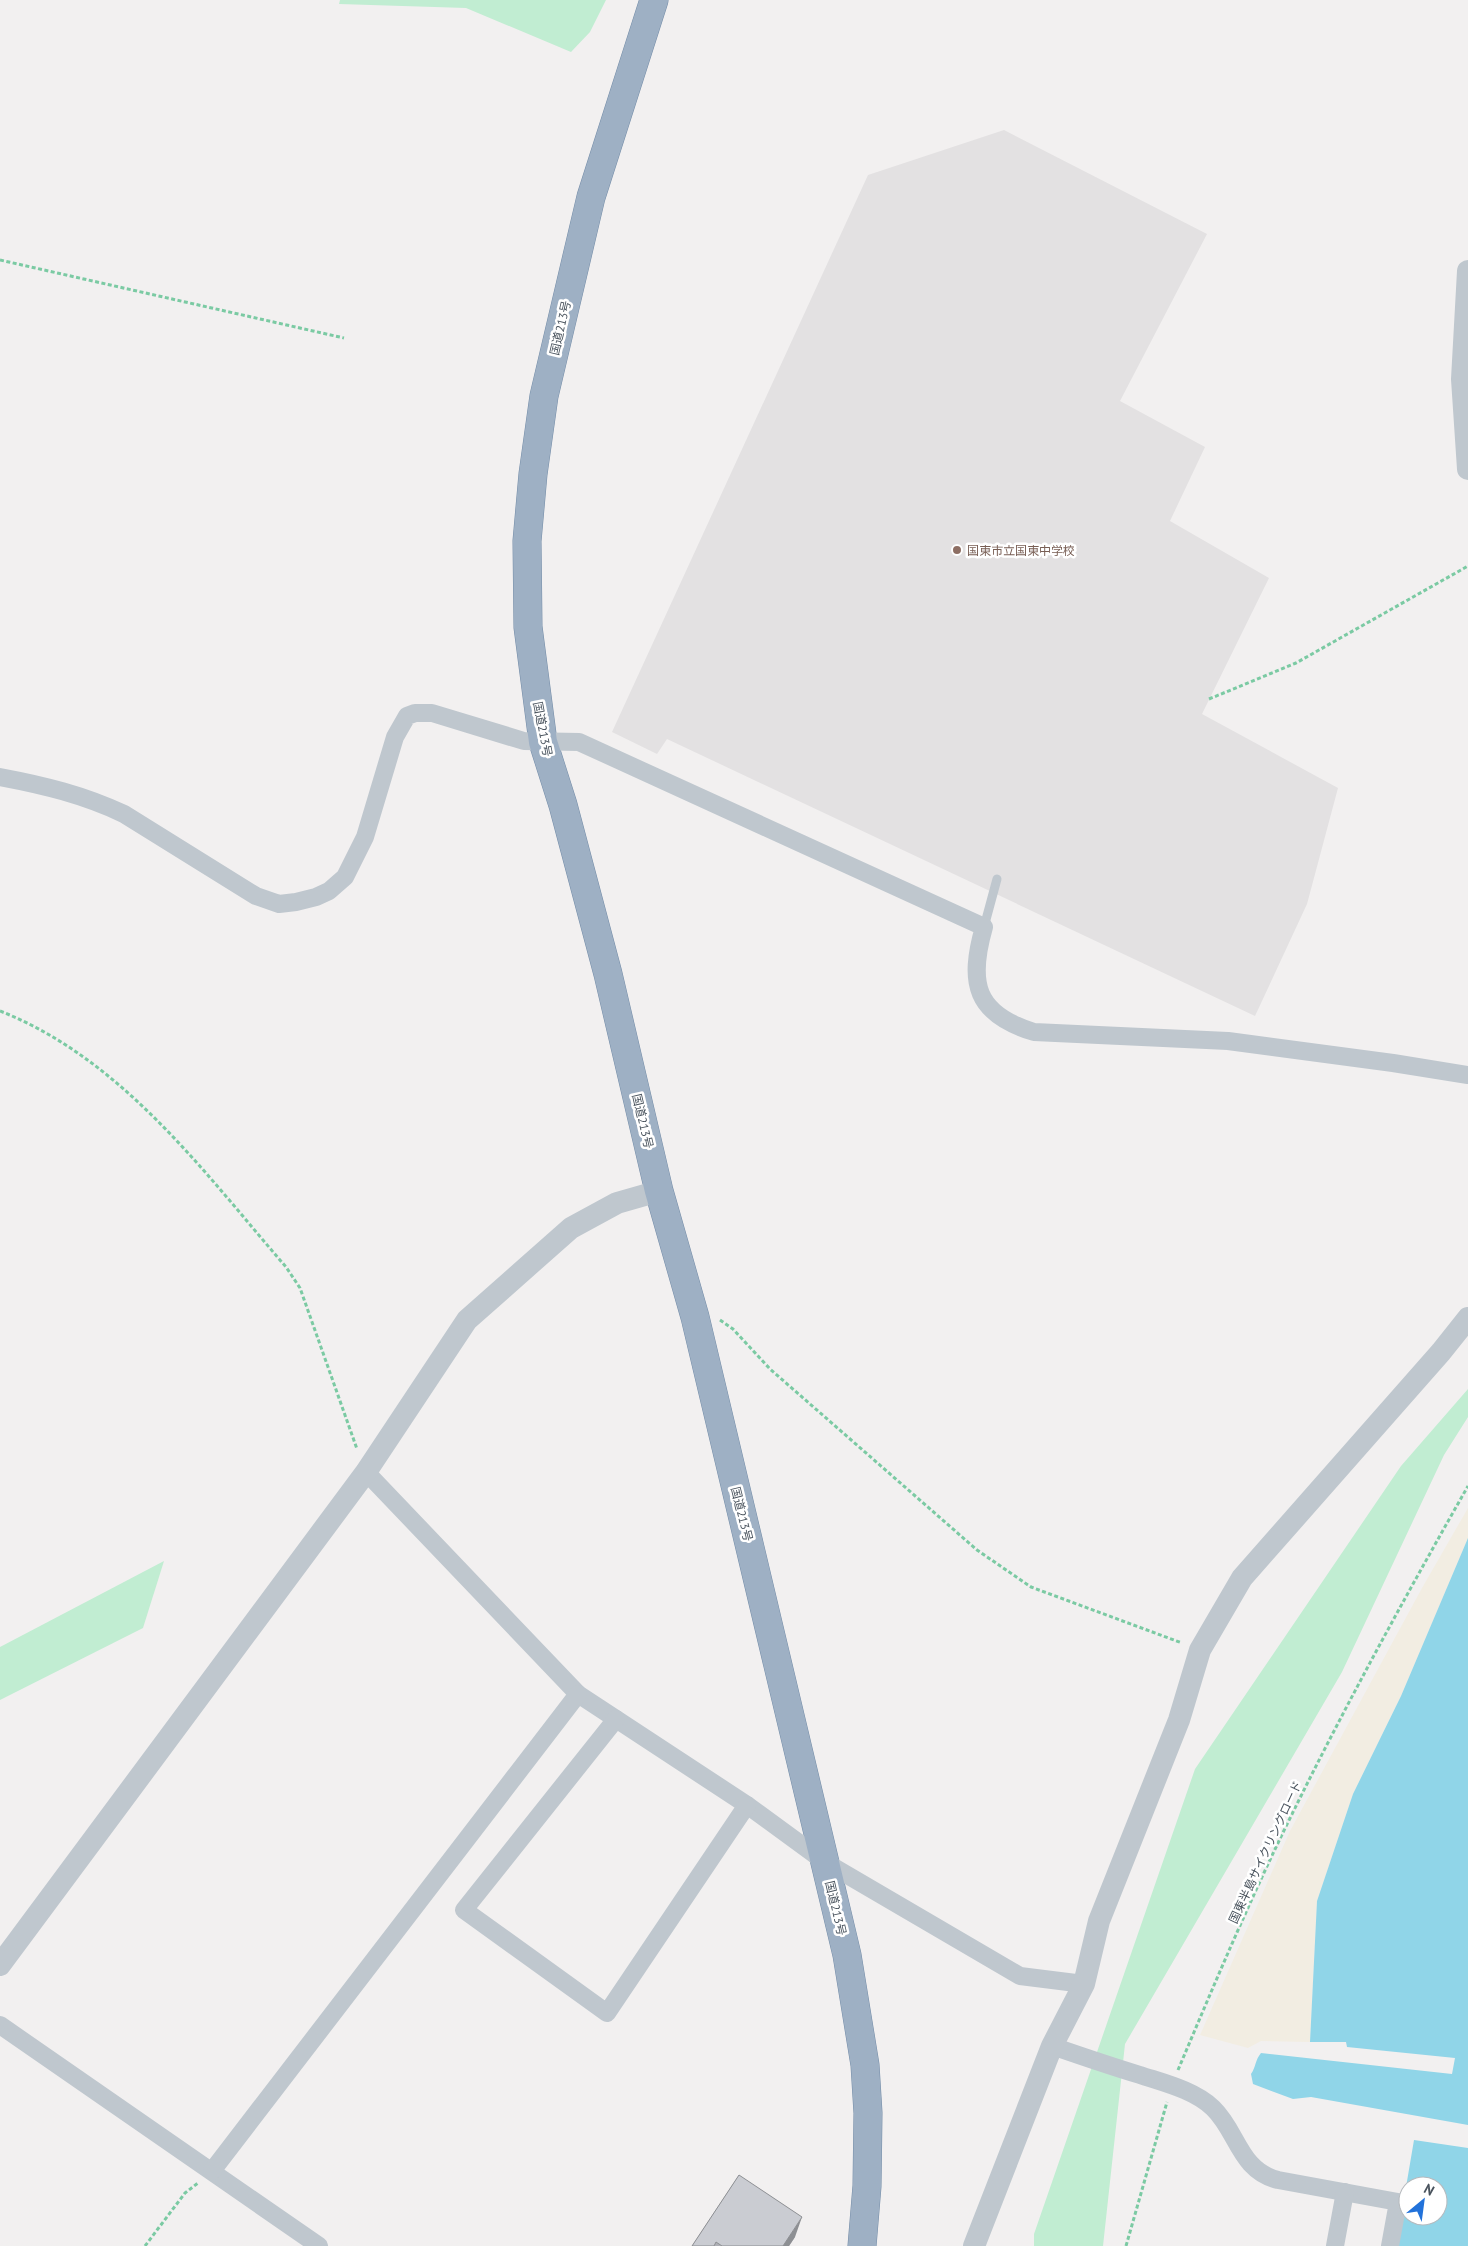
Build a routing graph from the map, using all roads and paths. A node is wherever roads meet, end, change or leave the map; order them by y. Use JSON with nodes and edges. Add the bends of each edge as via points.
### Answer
{"nodes":[{"id":1,"x":654,"y":0,"type":"edge"},
{"id":2,"x":0,"y":260,"type":"edge"},
{"id":3,"x":1468,"y":270,"type":"edge"},
{"id":4,"x":344,"y":338,"type":"dead end"},
{"id":5,"x":1468,"y":469,"type":"edge"},
{"id":6,"x":1468,"y":566,"type":"edge"},
{"id":7,"x":1209,"y":699,"type":"dead end"},
{"id":8,"x":543,"y":742,"type":"junction"},
{"id":9,"x":0,"y":777,"type":"edge"},
{"id":10,"x":997,"y":879,"type":"dead end"},
{"id":11,"x":984,"y":927,"type":"junction"},
{"id":12,"x":0,"y":1011,"type":"edge"},
{"id":13,"x":1468,"y":1075,"type":"edge"},
{"id":14,"x":659,"y":1191,"type":"junction"},
{"id":15,"x":695,"y":1317,"type":"junction"},
{"id":16,"x":1468,"y":1318,"type":"edge"},
{"id":17,"x":366,"y":1472,"type":"junction"},
{"id":18,"x":1468,"y":1486,"type":"edge"},
{"id":19,"x":1200,"y":1650,"type":"junction"},
{"id":20,"x":578,"y":1694,"type":"junction"},
{"id":21,"x":616,"y":1719,"type":"junction"},
{"id":22,"x":747,"y":1805,"type":"junction"},
{"id":23,"x":825,"y":1862,"type":"junction"},
{"id":24,"x":0,"y":1965,"type":"edge"},
{"id":25,"x":1084,"y":1984,"type":"junction"},
{"id":26,"x":0,"y":2025,"type":"edge"},
{"id":27,"x":1052,"y":2046,"type":"junction"},
{"id":28,"x":1171,"y":2086,"type":"junction"},
{"id":29,"x":212,"y":2171,"type":"junction"},
{"id":30,"x":1345,"y":2192,"type":"junction"},
{"id":31,"x":977,"y":2244,"type":"edge"},
{"id":32,"x":145,"y":2246,"type":"edge"},
{"id":33,"x":319,"y":2246,"type":"edge"},
{"id":34,"x":862,"y":2246,"type":"edge"},
{"id":35,"x":1126,"y":2246,"type":"edge"},
{"id":36,"x":1335,"y":2246,"type":"edge"},
{"id":37,"x":1390,"y":2246,"type":"edge"}],
"edges":[{"from":1,"to":8,"type":"highway","name":"国道213号","via":[[591,197],[544,396],[527,541],[528,627]]},
{"from":2,"to":4,"type":"path"},
{"from":3,"to":5,"type":"street","via":[[1462,379]]},
{"from":6,"to":7,"type":"path","via":[[1296,663]]},
{"from":8,"to":9,"type":"street","via":[[524,741],[432,713],[407,716],[395,737],[365,837],[345,876],[329,891],[316,897],[279,904],[256,896],[105,805],[53,787]]},
{"from":8,"to":11,"type":"street","via":[[579,742]]},
{"from":8,"to":14,"type":"highway","name":"国道213号","via":[[608,974]]},
{"from":10,"to":11,"type":"lane"},
{"from":11,"to":13,"type":"street","via":[[976,962],[980,993],[996,1015],[1029,1030],[1237,1042]]},
{"from":12,"to":17,"type":"path","via":[[60,1042],[103,1072],[145,1109],[180,1144],[286,1267],[300,1288]]},
{"from":14,"to":15,"type":"highway","name":"国道213号"},
{"from":14,"to":17,"type":"street","via":[[617,1203],[571,1228],[467,1320]]},
{"from":15,"to":19,"type":"path","via":[[715,1317],[733,1329],[770,1369],[970,1544],[1031,1587]]},
{"from":15,"to":23,"type":"highway","name":"国道213号"},
{"from":16,"to":19,"type":"street","via":[[1242,1578]]},
{"from":17,"to":20,"type":"street"},
{"from":17,"to":24,"type":"street"},
{"from":18,"to":28,"type":"path","name":"国東半島サイクリングロード","via":[[1388,1628],[1298,1802],[1233,1941]]},
{"from":19,"to":25,"type":"street","via":[[1179,1720],[1099,1921]]},
{"from":20,"to":21,"type":"street"},
{"from":20,"to":29,"type":"street"},
{"from":21,"to":22,"type":"street"},
{"from":21,"to":22,"type":"street","via":[[464,1910],[607,2013]]},
{"from":22,"to":23,"type":"street"},
{"from":23,"to":25,"type":"street","via":[[1020,1976]]},
{"from":23,"to":34,"type":"highway","name":"国道213号","via":[[847,1955],[865,2065],[867,2186]]},
{"from":25,"to":27,"type":"street"},
{"from":26,"to":29,"type":"street"},
{"from":27,"to":28,"type":"street"},
{"from":27,"to":31,"type":"street"},
{"from":28,"to":30,"type":"street","via":[[1211,2106],[1222,2118],[1249,2164],[1262,2174]]},
{"from":28,"to":35,"type":"path","name":"国東半島サイクリングロード"},
{"from":29,"to":32,"type":"path","via":[[185,2193]]},
{"from":29,"to":33,"type":"street"},
{"from":30,"to":36,"type":"street"},
{"from":30,"to":37,"type":"street","via":[[1398,2202]]}]}
